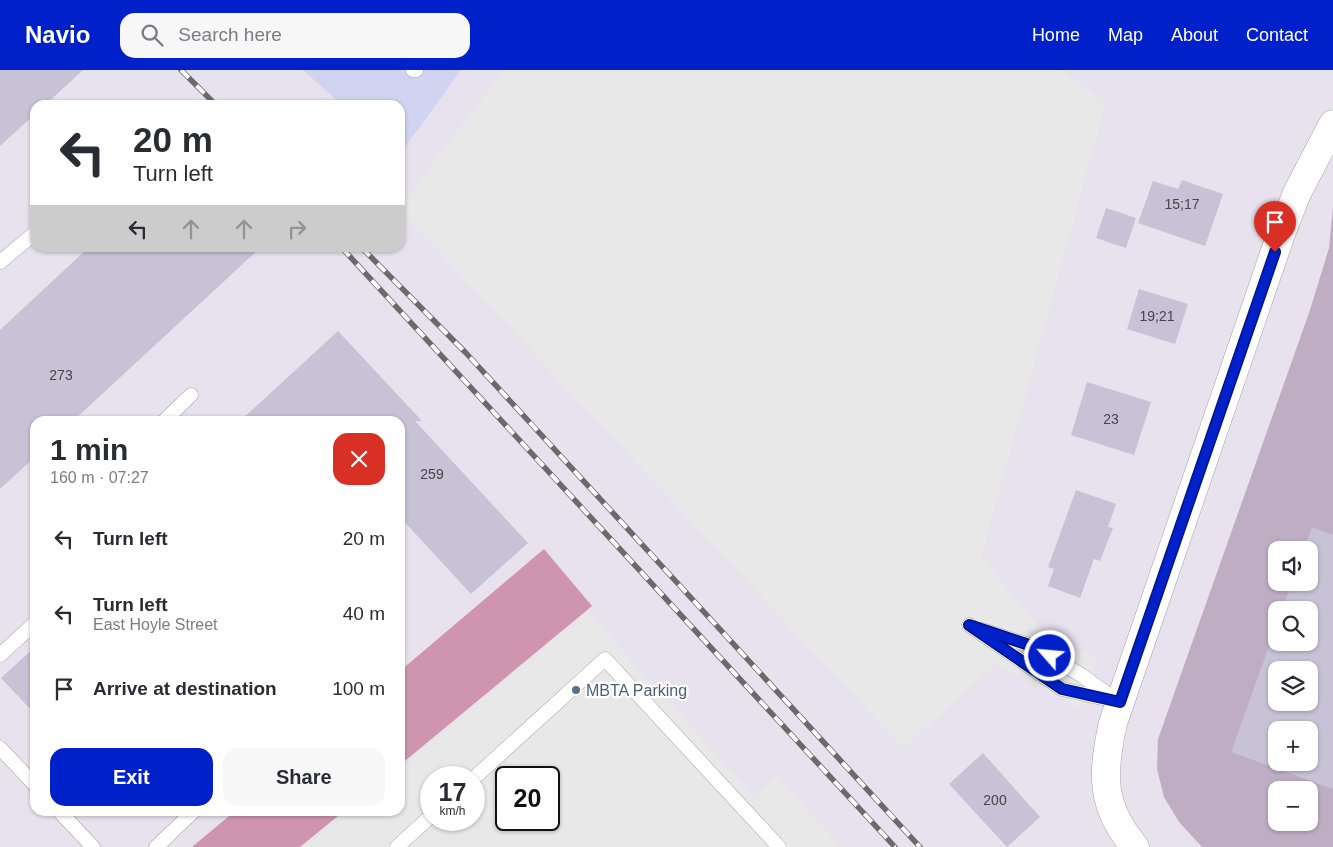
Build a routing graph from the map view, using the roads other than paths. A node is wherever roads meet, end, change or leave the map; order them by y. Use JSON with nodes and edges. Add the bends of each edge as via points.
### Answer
{"nodes":[{"id":1,"x":1333,"y":124,"type":"edge"},
{"id":2,"x":30,"y":236,"type":"edge"},
{"id":3,"x":0,"y":262,"type":"edge"},
{"id":4,"x":191,"y":395,"type":"dead end"},
{"id":5,"x":169,"y":416,"type":"edge"},
{"id":6,"x":30,"y":628,"type":"edge"},
{"id":7,"x":0,"y":655,"type":"edge"},
{"id":8,"x":1120,"y":702,"type":"junction"},
{"id":9,"x":0,"y":748,"type":"edge"},
{"id":10,"x":485,"y":768,"type":"edge"},
{"id":11,"x":30,"y":780,"type":"edge"},
{"id":12,"x":64,"y":816,"type":"edge"},
{"id":13,"x":189,"y":816,"type":"edge"},
{"id":14,"x":420,"y":826,"type":"edge"},
{"id":15,"x":93,"y":847,"type":"edge"},
{"id":16,"x":156,"y":847,"type":"edge"},
{"id":17,"x":397,"y":847,"type":"edge"},
{"id":18,"x":778,"y":847,"type":"edge"},
{"id":19,"x":1135,"y":847,"type":"edge"}],
"edges":[{"from":1,"to":8,"type":"street","via":[[1297,193],[1281,234]]},
{"from":2,"to":3,"type":"lane"},
{"from":4,"to":5,"type":"lane"},
{"from":6,"to":7,"type":"lane"},
{"from":8,"to":8,"type":"lane","via":[[1035,647],[969,625],[1062,689]]},
{"from":8,"to":19,"type":"street","via":[[1106,756],[1105,780],[1118,823]]},
{"from":9,"to":11,"type":"lane"},
{"from":10,"to":18,"type":"lane","via":[[605,659]]},
{"from":12,"to":15,"type":"lane"},
{"from":13,"to":16,"type":"lane"},
{"from":14,"to":17,"type":"lane"}]}
